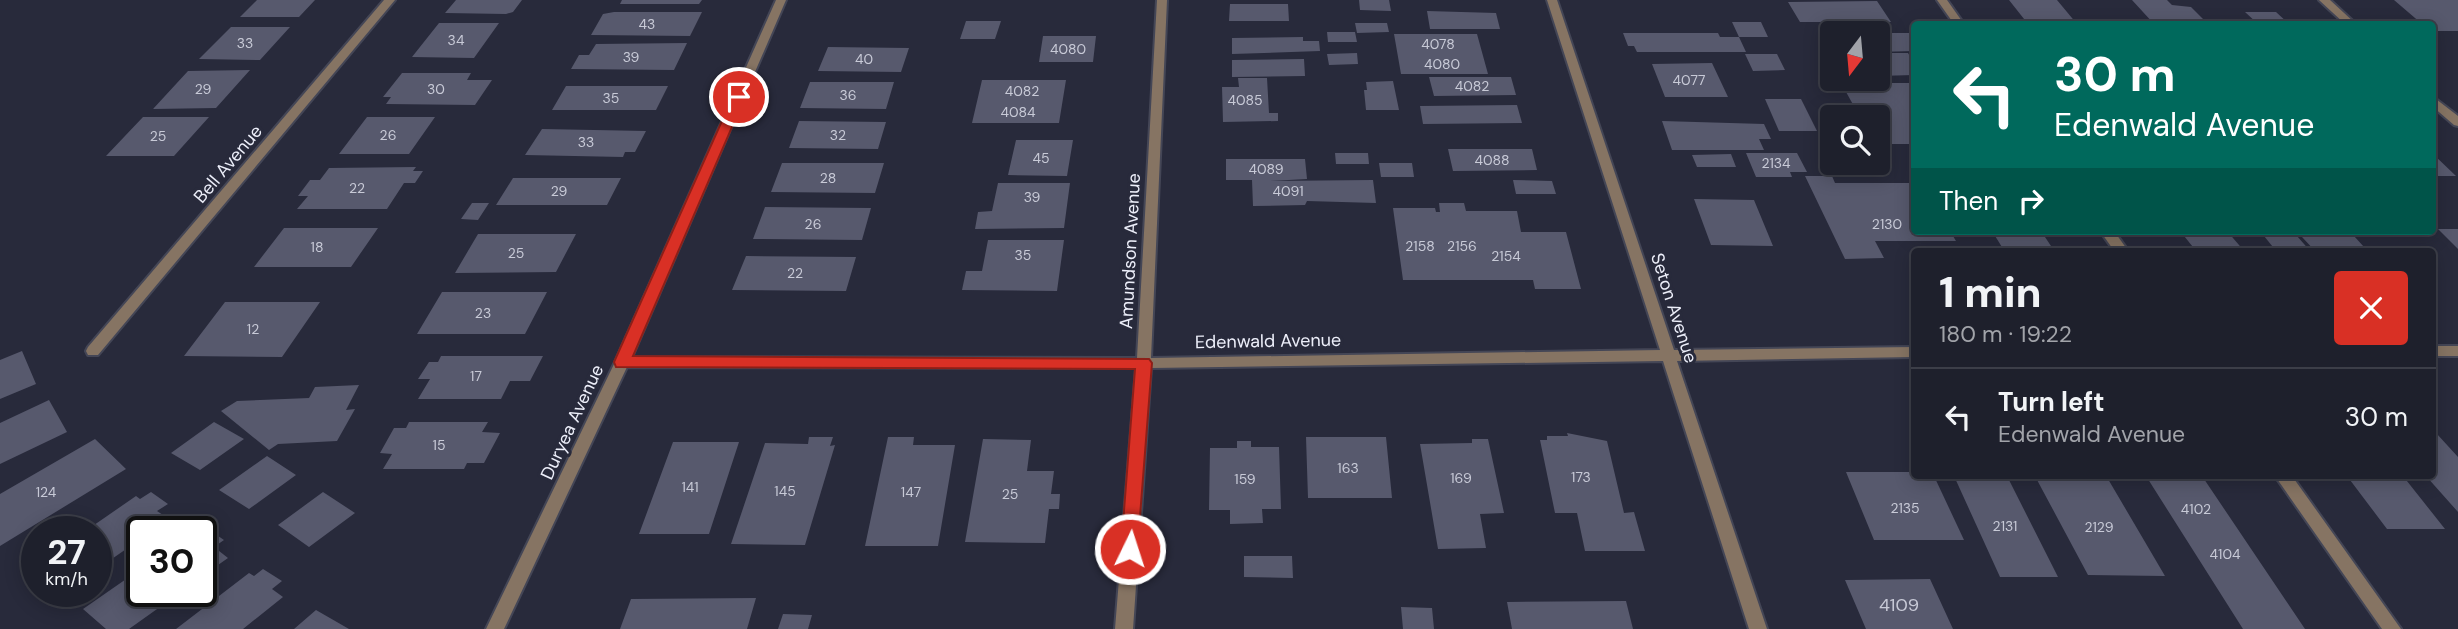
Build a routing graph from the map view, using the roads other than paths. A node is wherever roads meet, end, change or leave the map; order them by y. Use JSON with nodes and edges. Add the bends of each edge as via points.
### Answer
{"nodes":[{"id":1,"x":390,"y":0,"type":"edge"},
{"id":2,"x":781,"y":0,"type":"edge"},
{"id":3,"x":1162,"y":0,"type":"edge"},
{"id":4,"x":1552,"y":0,"type":"edge"},
{"id":5,"x":1942,"y":0,"type":"edge"},
{"id":6,"x":2324,"y":0,"type":"edge"},
{"id":7,"x":1957,"y":21,"type":"edge"},
{"id":8,"x":2348,"y":21,"type":"edge"},
{"id":9,"x":2436,"y":103,"type":"edge"},
{"id":10,"x":2458,"y":122,"type":"edge"},
{"id":11,"x":93,"y":351,"type":"dead end"},
{"id":12,"x":2436,"y":351,"type":"edge"},
{"id":13,"x":2458,"y":351,"type":"edge"},
{"id":14,"x":1911,"y":352,"type":"edge"},
{"id":15,"x":1669,"y":354,"type":"junction"},
{"id":16,"x":622,"y":362,"type":"junction"},
{"id":17,"x":1144,"y":363,"type":"junction"},
{"id":18,"x":2285,"y":479,"type":"edge"},
{"id":19,"x":495,"y":629,"type":"edge"},
{"id":20,"x":1124,"y":629,"type":"edge"},
{"id":21,"x":1758,"y":629,"type":"edge"},
{"id":22,"x":2392,"y":629,"type":"edge"}],
"edges":[{"from":1,"to":11,"type":"street","name":"Bell Avenue"},
{"from":2,"to":16,"type":"street","name":"Duryea Avenue"},
{"from":3,"to":17,"type":"street","name":"Amundson Avenue"},
{"from":4,"to":15,"type":"street","name":"Seton Avenue"},
{"from":5,"to":7,"type":"street"},
{"from":6,"to":8,"type":"street"},
{"from":9,"to":10,"type":"street"},
{"from":12,"to":13,"type":"street"},
{"from":14,"to":15,"type":"street","name":"Edenwald Avenue"},
{"from":15,"to":17,"type":"street","name":"Edenwald Avenue"},
{"from":15,"to":21,"type":"street","name":"Seton Avenue"},
{"from":16,"to":17,"type":"street","name":"Edenwald Avenue"},
{"from":16,"to":19,"type":"street","name":"Duryea Avenue"},
{"from":17,"to":20,"type":"street","name":"Amundson Avenue"},
{"from":18,"to":22,"type":"street"}]}
